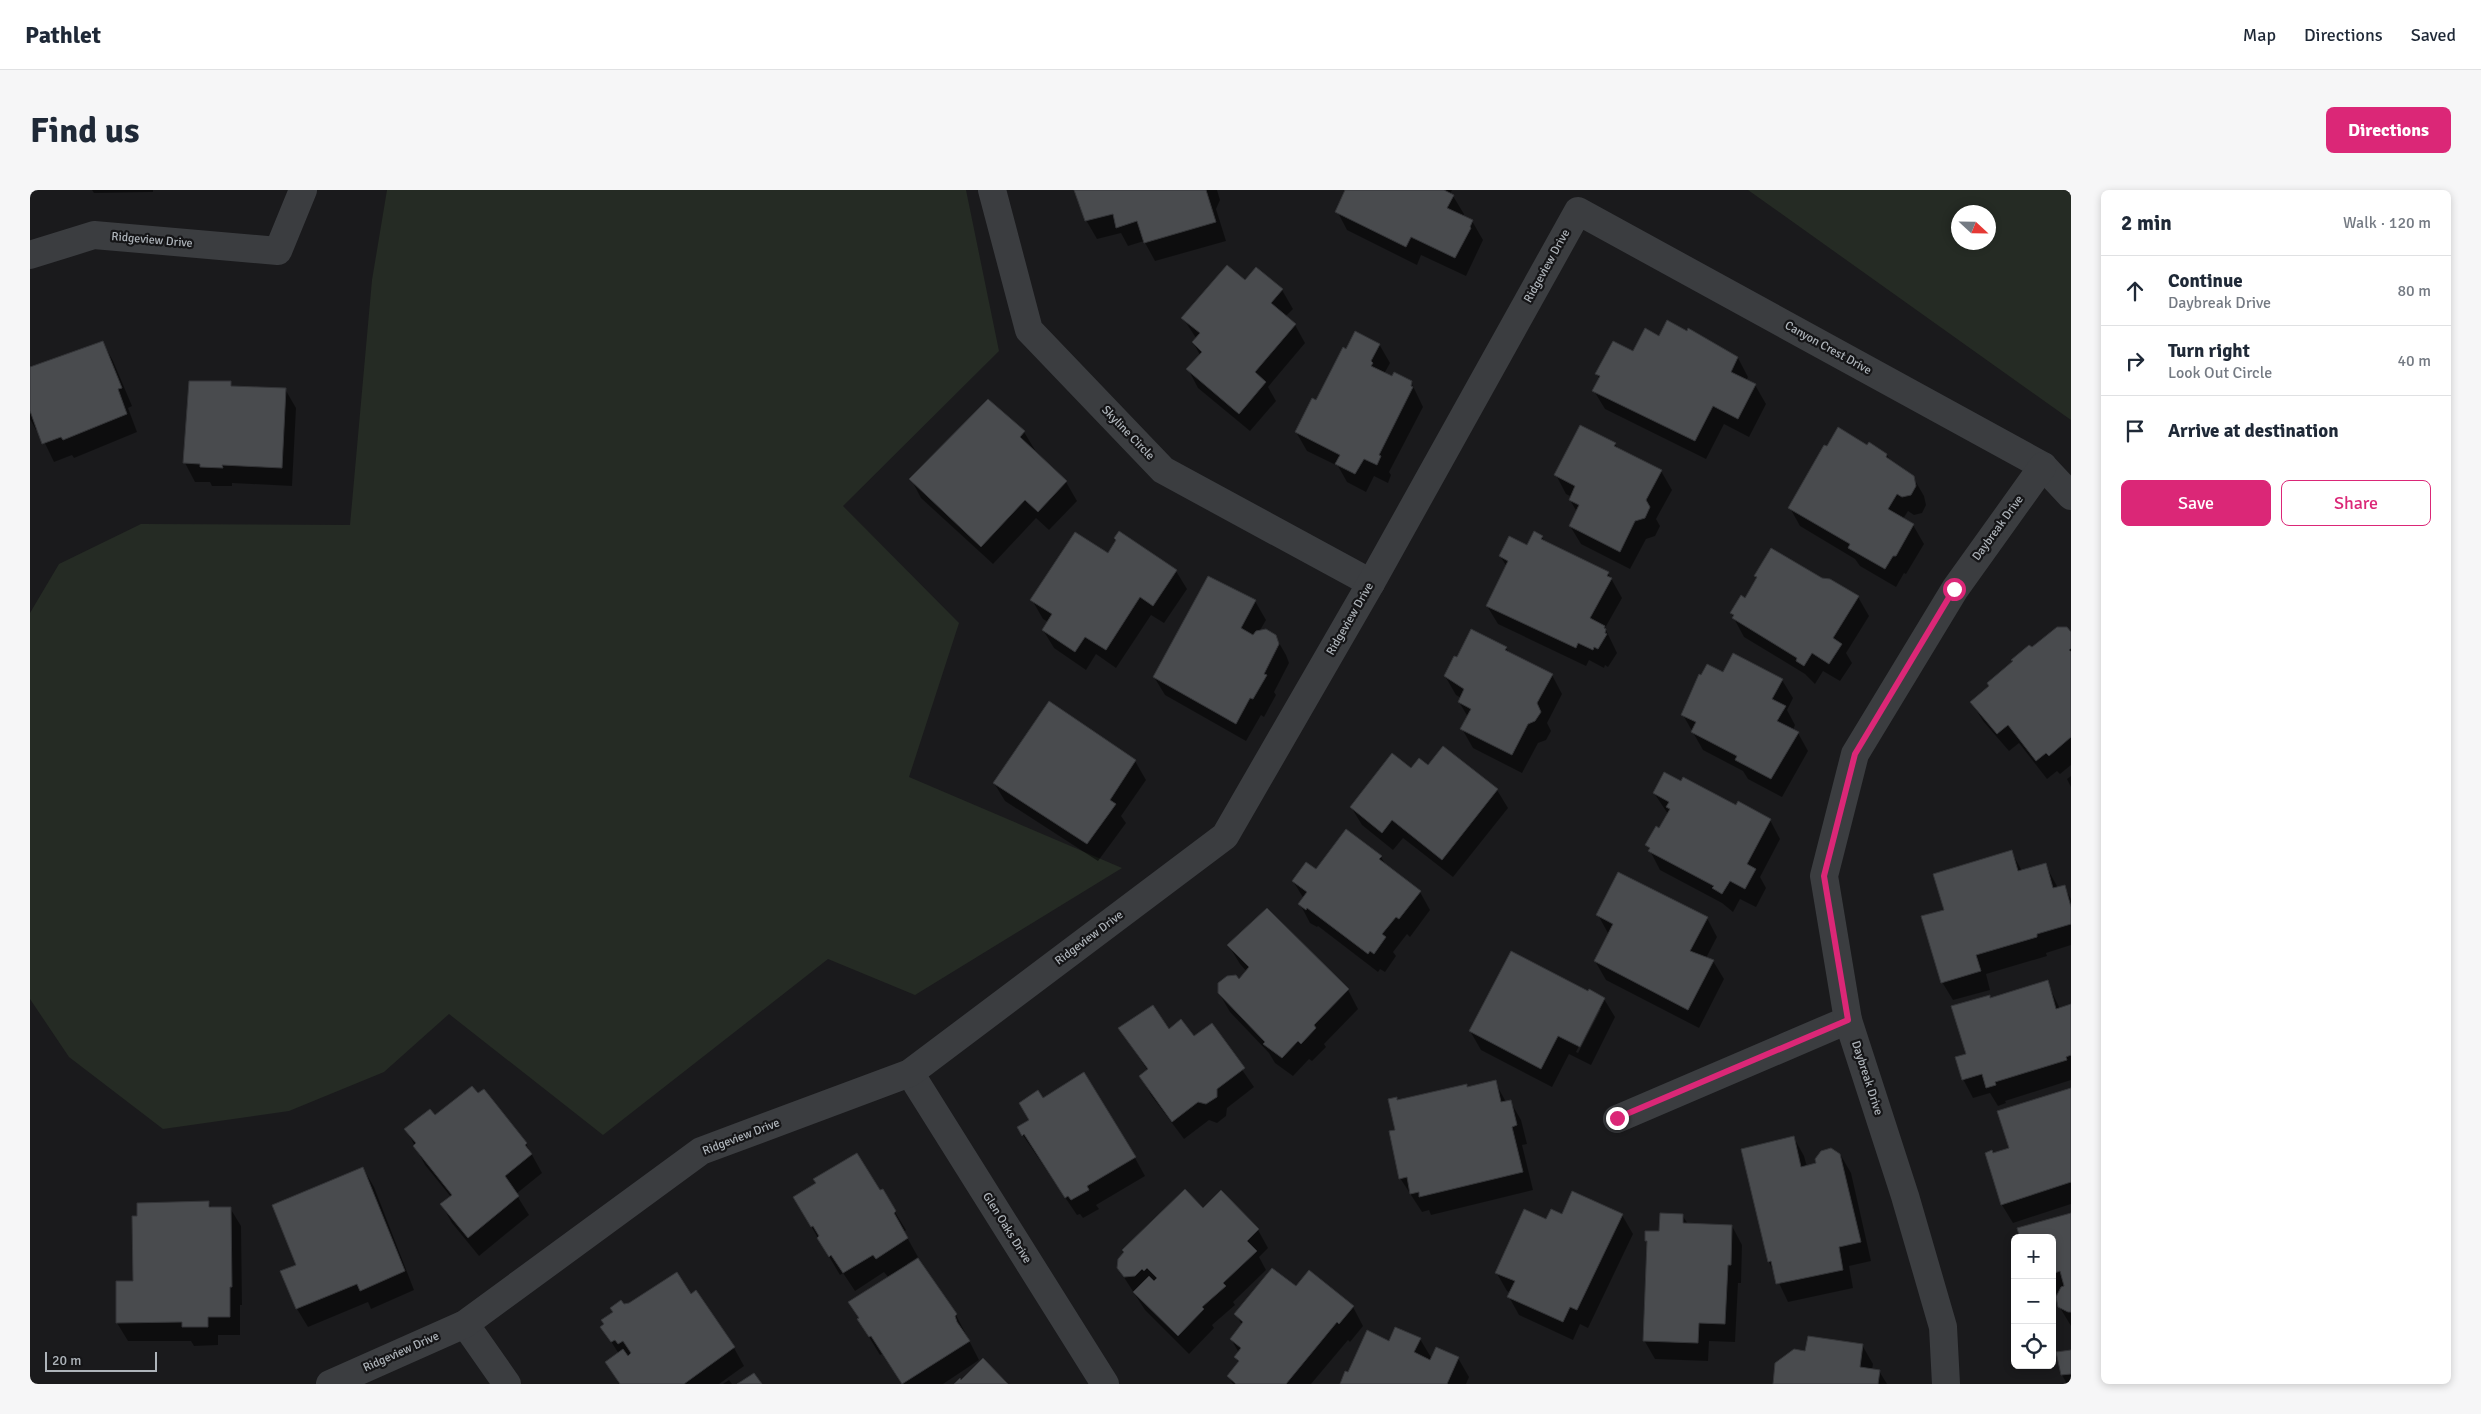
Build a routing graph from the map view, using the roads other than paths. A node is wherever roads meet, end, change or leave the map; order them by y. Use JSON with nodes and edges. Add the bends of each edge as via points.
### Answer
{"nodes":[{"id":1,"x":303,"y":190,"type":"edge"},
{"id":2,"x":992,"y":190,"type":"edge"},
{"id":3,"x":1578,"y":211,"type":"joint"},
{"id":4,"x":30,"y":255,"type":"edge"},
{"id":5,"x":2043,"y":466,"type":"junction"},
{"id":6,"x":2071,"y":496,"type":"edge"},
{"id":7,"x":1370,"y":583,"type":"junction"},
{"id":8,"x":1848,"y":1020,"type":"junction"},
{"id":9,"x":910,"y":1072,"type":"junction"},
{"id":10,"x":1617,"y":1118,"type":"dead end"},
{"id":11,"x":465,"y":1324,"type":"junction"},
{"id":12,"x":330,"y":1384,"type":"edge"},
{"id":13,"x":507,"y":1384,"type":"edge"},
{"id":14,"x":1105,"y":1384,"type":"edge"},
{"id":15,"x":1946,"y":1384,"type":"edge"}],
"edges":[{"from":1,"to":4,"type":"street","name":"Ridgeview Drive","via":[[278,251],[94,234]]},
{"from":2,"to":7,"type":"street","name":"Skyline Circle","via":[[1029,330],[1163,470]]},
{"from":3,"to":5,"type":"street","name":"Canyon Crest Drive"},
{"from":3,"to":7,"type":"street","name":"Ridgeview Drive"},
{"from":5,"to":6,"type":"street","name":"Canyon Crest Drive"},
{"from":5,"to":8,"type":"street","name":"Daybreak Drive","via":[[1954,589],[1855,754],[1824,876]]},
{"from":7,"to":9,"type":"street","name":"Ridgeview Drive","via":[[1225,836]]},
{"from":8,"to":10,"type":"street"},
{"from":8,"to":15,"type":"street","name":"Daybreak Drive","via":[[1943,1327]]},
{"from":9,"to":11,"type":"street","name":"Ridgeview Drive","via":[[702,1151]]},
{"from":9,"to":14,"type":"street","name":"Glen Oaks Drive"},
{"from":11,"to":12,"type":"street","name":"Ridgeview Drive"},
{"from":11,"to":13,"type":"street"}]}
